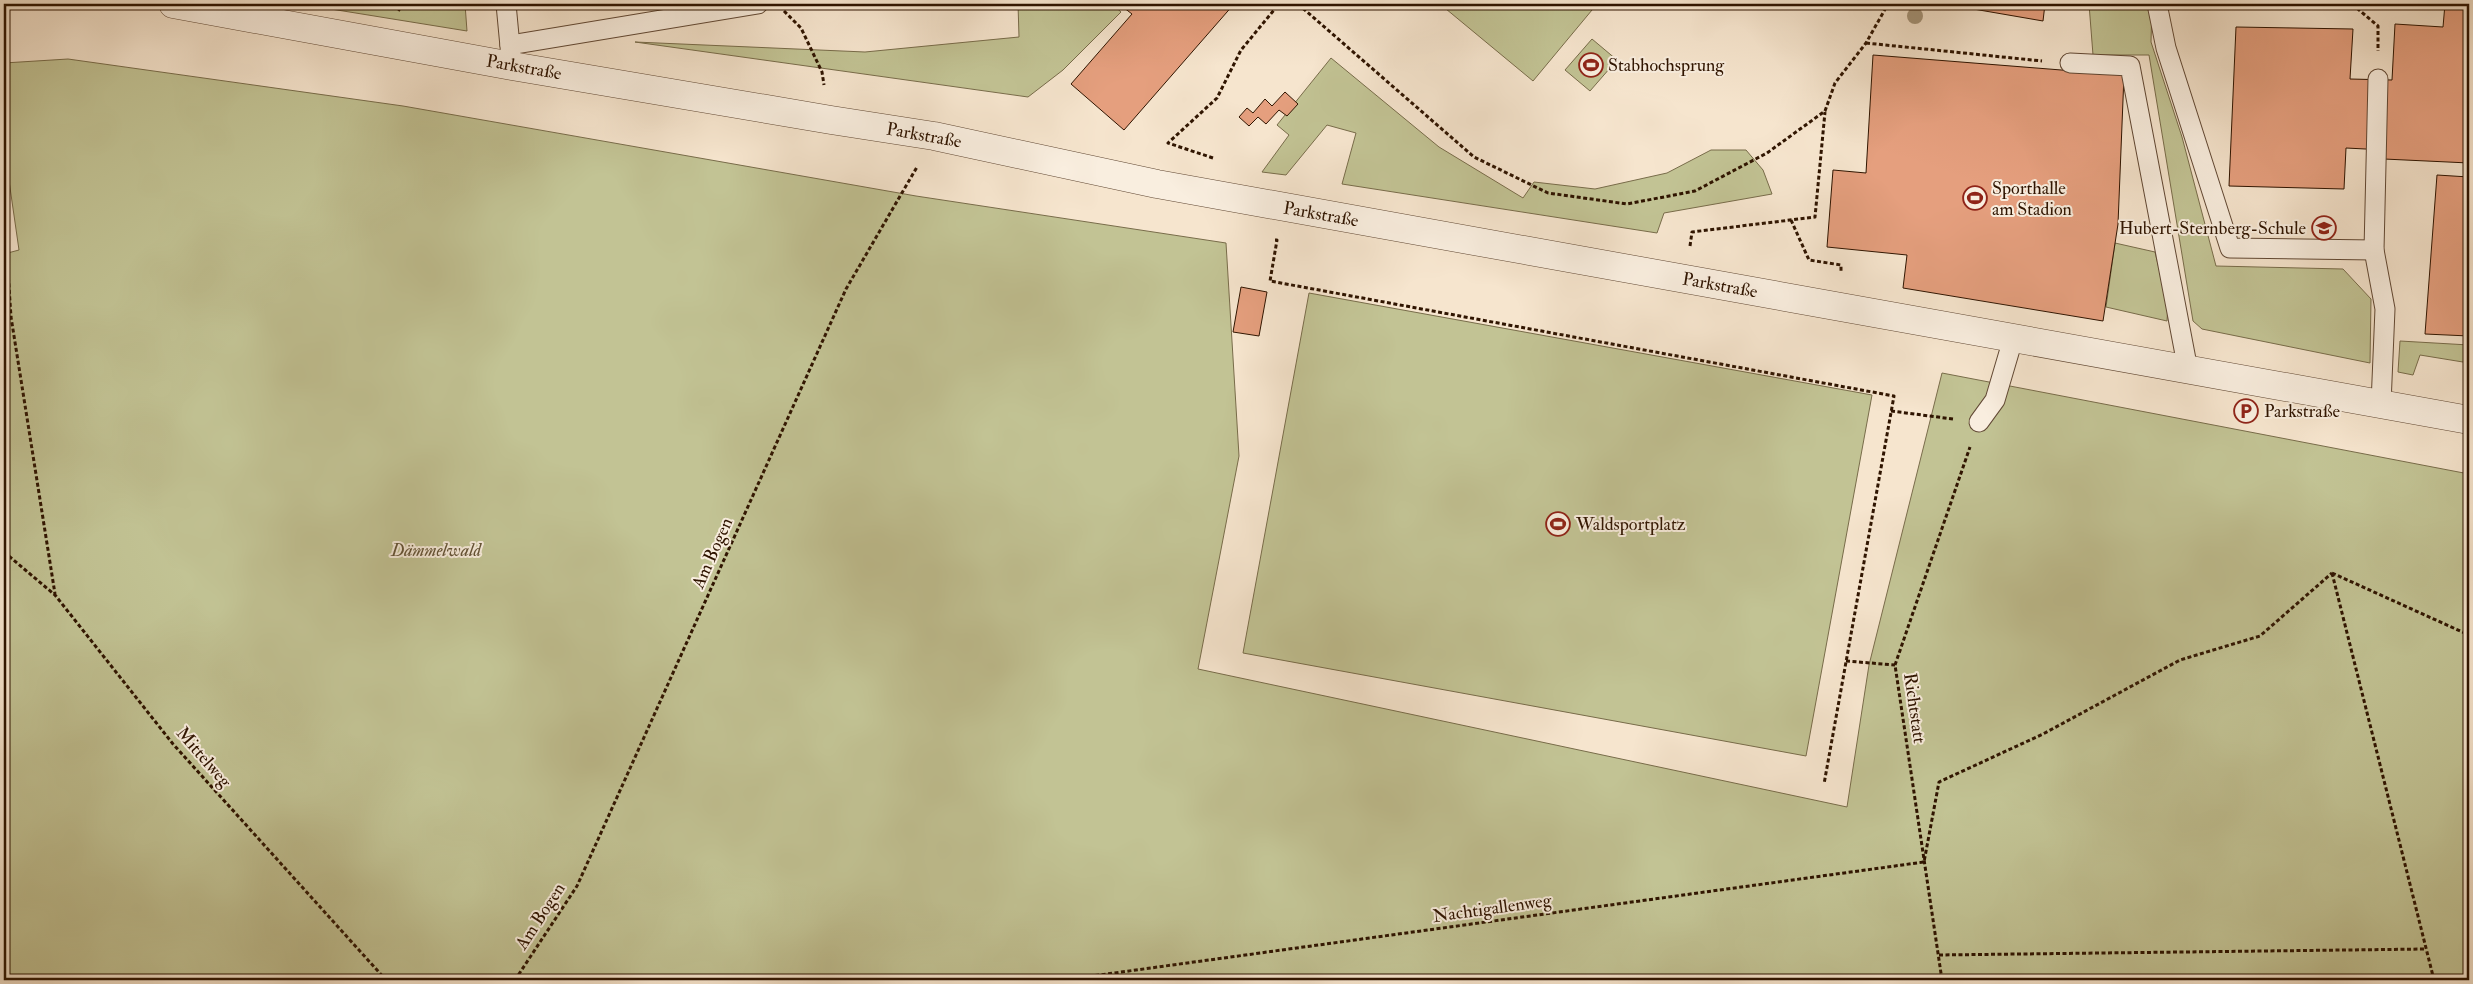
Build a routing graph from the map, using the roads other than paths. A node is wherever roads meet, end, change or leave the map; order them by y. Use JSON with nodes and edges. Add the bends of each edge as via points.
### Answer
{"nodes":[{"id":1,"x":173,"y":4,"type":"edge"},
{"id":2,"x":506,"y":4,"type":"edge"},
{"id":3,"x":758,"y":4,"type":"edge"},
{"id":4,"x":2158,"y":4,"type":"edge"},
{"id":5,"x":511,"y":56,"type":"junction"},
{"id":6,"x":2070,"y":63,"type":"road end"},
{"id":7,"x":2378,"y":79,"type":"road end"},
{"id":8,"x":2374,"y":250,"type":"junction"},
{"id":9,"x":2013,"y":338,"type":"junction"},
{"id":10,"x":2188,"y":370,"type":"junction"},
{"id":11,"x":2381,"y":404,"type":"junction"},
{"id":12,"x":2469,"y":420,"type":"edge"},
{"id":13,"x":1980,"y":422,"type":"road end"}],
"edges":[{"from":1,"to":5,"type":"street","name":"Parkstraße"},
{"from":2,"to":5,"type":"lane"},
{"from":3,"to":5,"type":"lane"},
{"from":4,"to":8,"type":"lane","via":[[2166,48],[2230,248]]},
{"from":5,"to":9,"type":"street","name":"Parkstraße","via":[[831,120],[934,136],[1214,195]]},
{"from":6,"to":10,"type":"lane","via":[[2130,66]]},
{"from":7,"to":8,"type":"lane"},
{"from":8,"to":11,"type":"lane","via":[[2385,309]]},
{"from":9,"to":10,"type":"street","name":"Parkstraße"},
{"from":9,"to":13,"type":"lane","via":[[1995,400]]},
{"from":10,"to":11,"type":"street","name":"Parkstraße"},
{"from":11,"to":12,"type":"street","name":"Parkstraße"}]}
